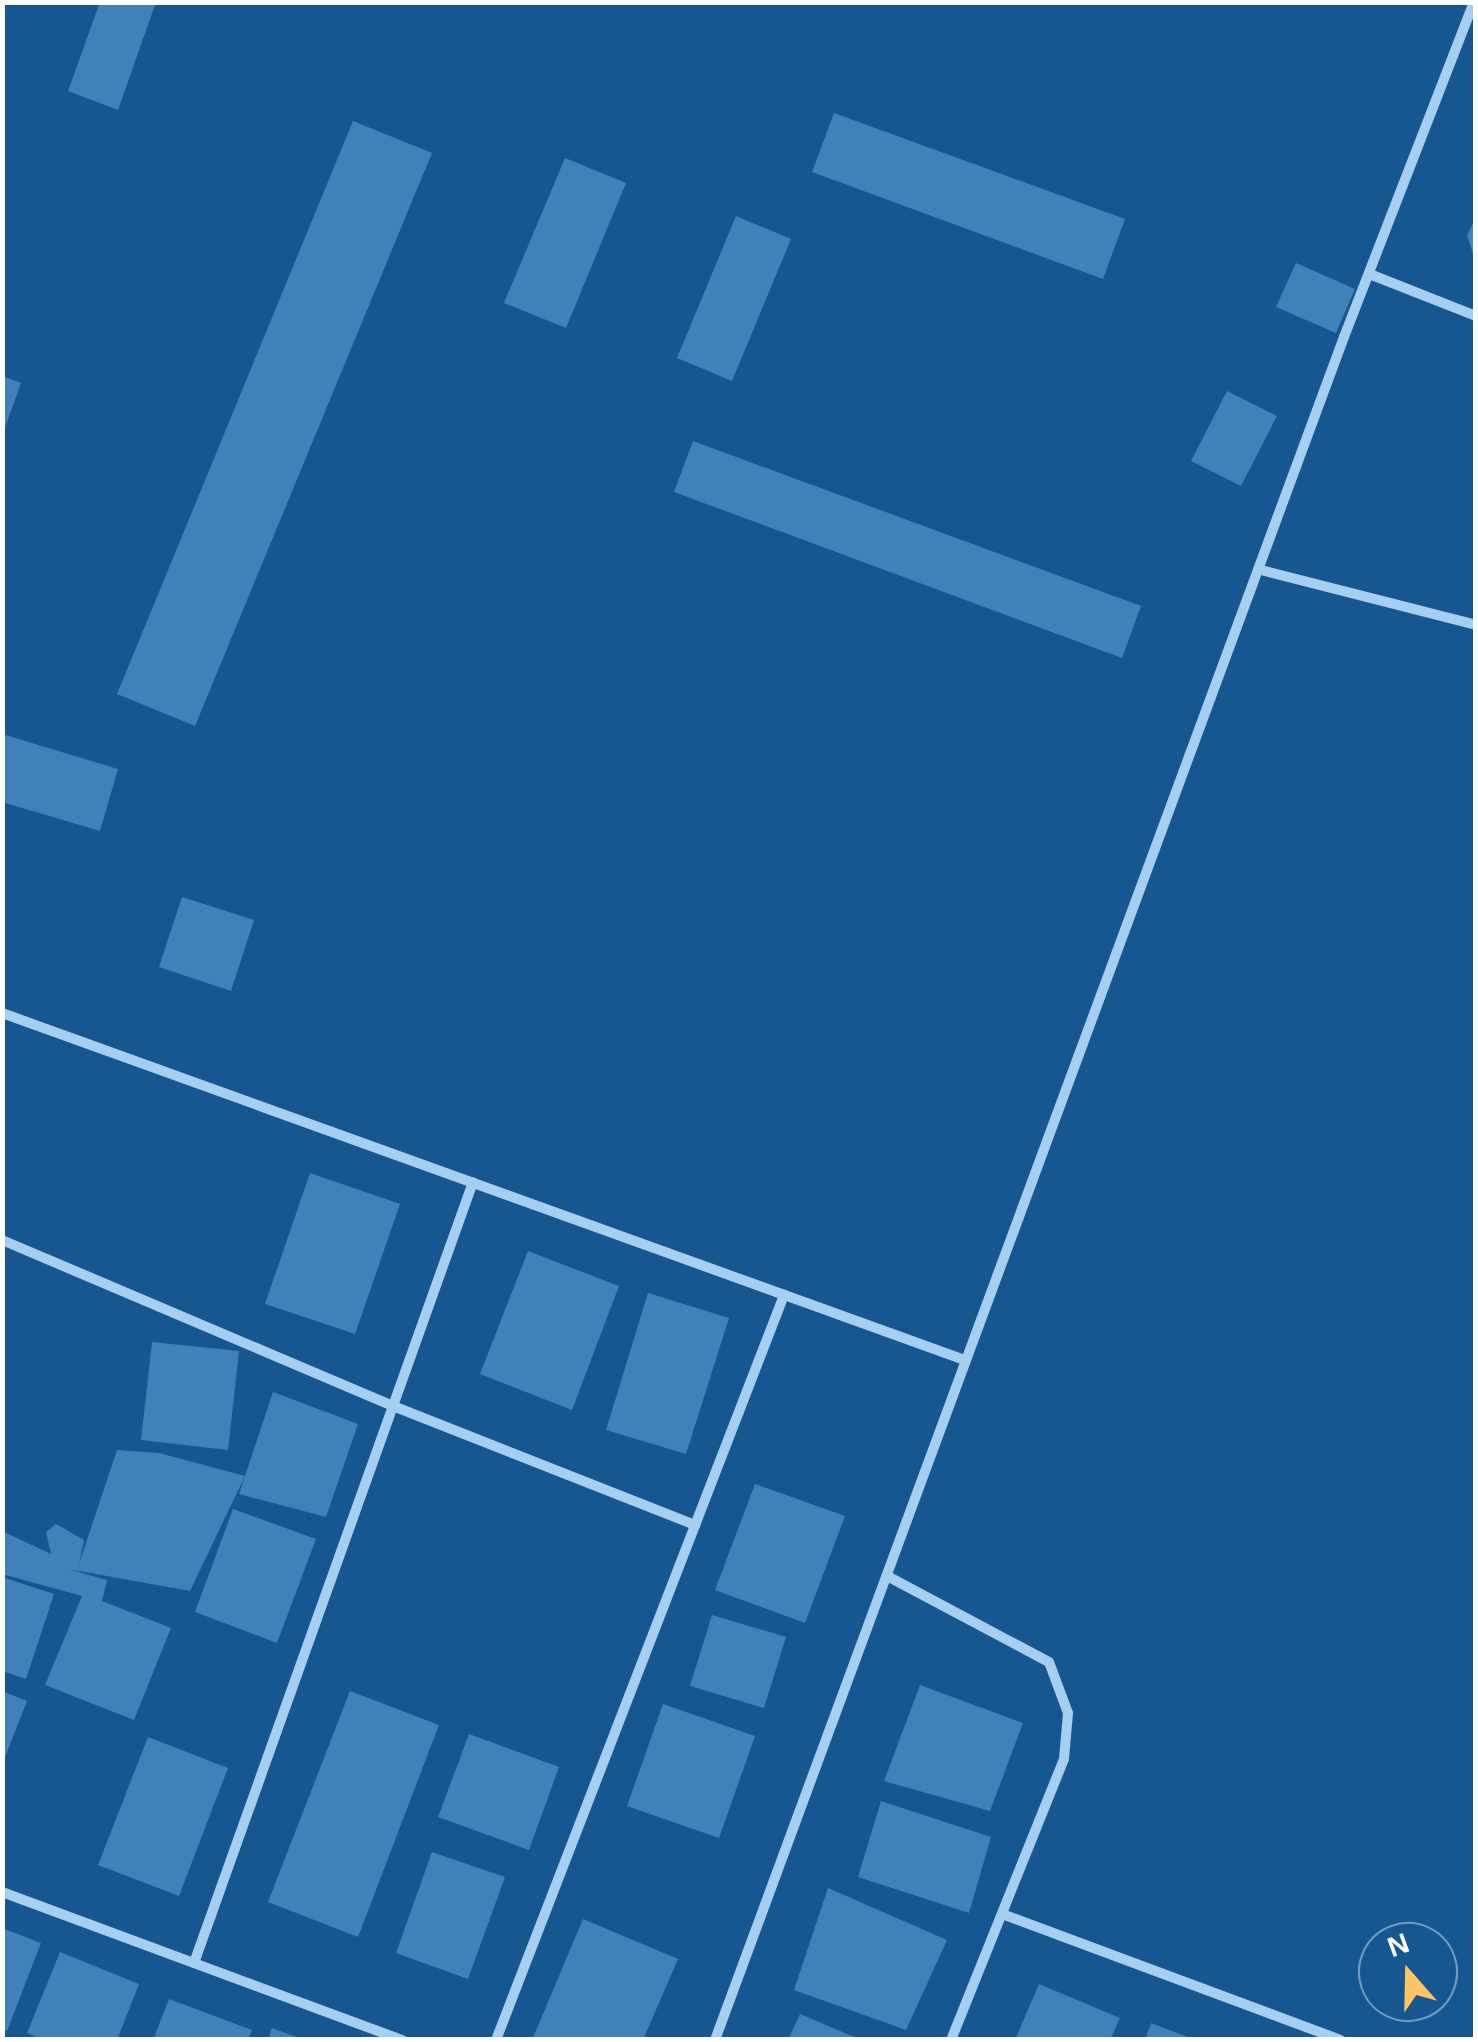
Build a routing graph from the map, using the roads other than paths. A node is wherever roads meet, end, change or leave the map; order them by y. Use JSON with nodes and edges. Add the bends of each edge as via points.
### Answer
{"nodes":[{"id":1,"x":1474,"y":2,"type":"edge"},
{"id":2,"x":1372,"y":275,"type":"junction"},
{"id":3,"x":1476,"y":316,"type":"edge"},
{"id":4,"x":1261,"y":570,"type":"junction"},
{"id":5,"x":1476,"y":624,"type":"edge"},
{"id":6,"x":2,"y":1013,"type":"edge"},
{"id":7,"x":473,"y":1182,"type":"junction"},
{"id":8,"x":2,"y":1240,"type":"edge"},
{"id":9,"x":784,"y":1295,"type":"junction"},
{"id":10,"x":965,"y":1360,"type":"junction"},
{"id":11,"x":393,"y":1406,"type":"junction"},
{"id":12,"x":695,"y":1525,"type":"junction"},
{"id":13,"x":889,"y":1577,"type":"junction"},
{"id":14,"x":2,"y":1892,"type":"edge"},
{"id":15,"x":1002,"y":1914,"type":"junction"},
{"id":16,"x":194,"y":1963,"type":"junction"},
{"id":17,"x":402,"y":2040,"type":"edge"},
{"id":18,"x":496,"y":2040,"type":"edge"},
{"id":19,"x":715,"y":2040,"type":"edge"},
{"id":20,"x":951,"y":2040,"type":"edge"},
{"id":21,"x":1340,"y":2040,"type":"edge"}],
"edges":[{"from":1,"to":2,"type":"street"},
{"from":2,"to":3,"type":"street"},
{"from":2,"to":4,"type":"street"},
{"from":4,"to":5,"type":"street"},
{"from":4,"to":10,"type":"street"},
{"from":6,"to":7,"type":"street"},
{"from":7,"to":9,"type":"street"},
{"from":7,"to":11,"type":"street"},
{"from":8,"to":11,"type":"street"},
{"from":9,"to":10,"type":"street"},
{"from":9,"to":12,"type":"street"},
{"from":10,"to":13,"type":"street"},
{"from":11,"to":12,"type":"street"},
{"from":11,"to":16,"type":"street"},
{"from":12,"to":18,"type":"street"},
{"from":13,"to":15,"type":"street","via":[[1049,1662],[1068,1713],[1064,1759]]},
{"from":13,"to":19,"type":"street"},
{"from":14,"to":16,"type":"street"},
{"from":15,"to":20,"type":"street"},
{"from":15,"to":21,"type":"street"},
{"from":16,"to":17,"type":"street"}]}
